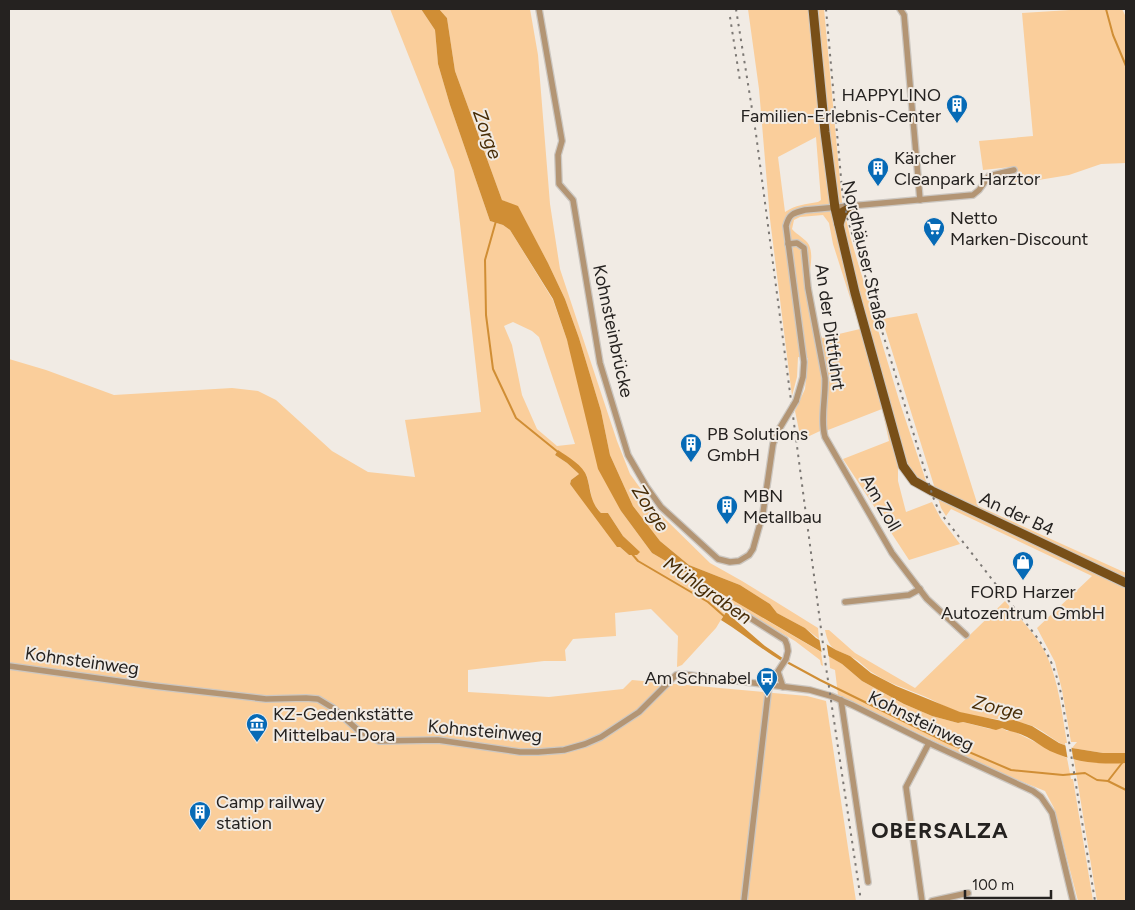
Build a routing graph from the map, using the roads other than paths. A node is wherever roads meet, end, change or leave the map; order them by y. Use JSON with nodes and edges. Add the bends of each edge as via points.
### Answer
{"nodes":[{"id":1,"x":539,"y":9,"type":"edge"},
{"id":2,"x":814,"y":9,"type":"edge"},
{"id":3,"x":900,"y":9,"type":"edge"},
{"id":4,"x":1014,"y":170,"type":"dead end"},
{"id":5,"x":920,"y":200,"type":"junction"},
{"id":6,"x":852,"y":207,"type":"junction"},
{"id":7,"x":835,"y":208,"type":"junction"},
{"id":8,"x":839,"y":227,"type":"junction"},
{"id":9,"x":788,"y":244,"type":"junction"},
{"id":10,"x":822,"y":428,"type":"joint"},
{"id":11,"x":932,"y":492,"type":"joint"},
{"id":12,"x":1126,"y":583,"type":"edge"},
{"id":13,"x":920,"y":589,"type":"junction"},
{"id":14,"x":845,"y":602,"type":"dead end"},
{"id":15,"x":736,"y":610,"type":"dead end"},
{"id":16,"x":966,"y":635,"type":"dead end"},
{"id":17,"x":9,"y":666,"type":"edge"},
{"id":18,"x":778,"y":672,"type":"junction"},
{"id":19,"x":769,"y":685,"type":"junction"},
{"id":20,"x":783,"y":687,"type":"junction"},
{"id":21,"x":841,"y":700,"type":"junction"},
{"id":22,"x":929,"y":743,"type":"junction"},
{"id":23,"x":868,"y":882,"type":"dead end"},
{"id":24,"x":968,"y":893,"type":"dead end"},
{"id":25,"x":744,"y":901,"type":"edge"},
{"id":26,"x":922,"y":901,"type":"edge"},
{"id":27,"x":932,"y":901,"type":"edge"},
{"id":28,"x":1073,"y":901,"type":"edge"}],
"edges":[{"from":1,"to":9,"type":"street","name":"Kohnsteinbrücke","bridge":true,"via":[[562,141],[558,155],[559,184],[574,200],[600,363],[628,456],[661,507],[718,559],[730,562],[744,558],[754,549],[768,490],[773,444],[796,401],[804,367]]},
{"from":2,"to":7,"type":"main road","name":"Nordhäuser Straße"},
{"from":3,"to":5,"type":"street","via":[[904,15]]},
{"from":4,"to":5,"type":"street","via":[[990,176],[973,195]]},
{"from":5,"to":6,"type":"street"},
{"from":6,"to":7,"type":"street"},
{"from":6,"to":8,"type":"main road","via":[[844,212]]},
{"from":7,"to":8,"type":"main road","name":"Nordhäuser Straße"},
{"from":7,"to":9,"type":"street","name":"Kohnsteinbrücke","via":[[792,213],[786,226]]},
{"from":8,"to":11,"type":"main road","name":"Nordhäuser Straße","via":[[903,466],[914,481]]},
{"from":9,"to":10,"type":"street","name":"An der Dittfuhrt","via":[[798,243],[804,248],[825,378]]},
{"from":10,"to":13,"type":"street","name":"Am Zoll","via":[[892,553]]},
{"from":11,"to":12,"type":"main road","name":"An der B4"},
{"from":13,"to":14,"type":"street","via":[[908,595]]},
{"from":13,"to":16,"type":"street","name":"Am Zoll"},
{"from":15,"to":18,"type":"street","via":[[785,640],[788,651]]},
{"from":17,"to":19,"type":"street","name":"Kohnsteinweg","via":[[266,699],[318,699],[358,730],[379,741],[438,740],[520,752],[564,750],[600,737],[639,712],[676,675]]},
{"from":18,"to":19,"type":"street"},
{"from":18,"to":20,"type":"street"},
{"from":19,"to":20,"type":"street","name":"Kohnsteinweg"},
{"from":19,"to":25,"type":"street"},
{"from":20,"to":21,"type":"street","name":"Kohnsteinweg","via":[[810,690]]},
{"from":21,"to":22,"type":"street","name":"Kohnsteinweg"},
{"from":21,"to":23,"type":"street"},
{"from":22,"to":26,"type":"street","via":[[906,787]]},
{"from":22,"to":28,"type":"street","name":"Kohnsteinweg","via":[[1022,785],[1041,797],[1052,813]]},
{"from":24,"to":27,"type":"street"}]}
